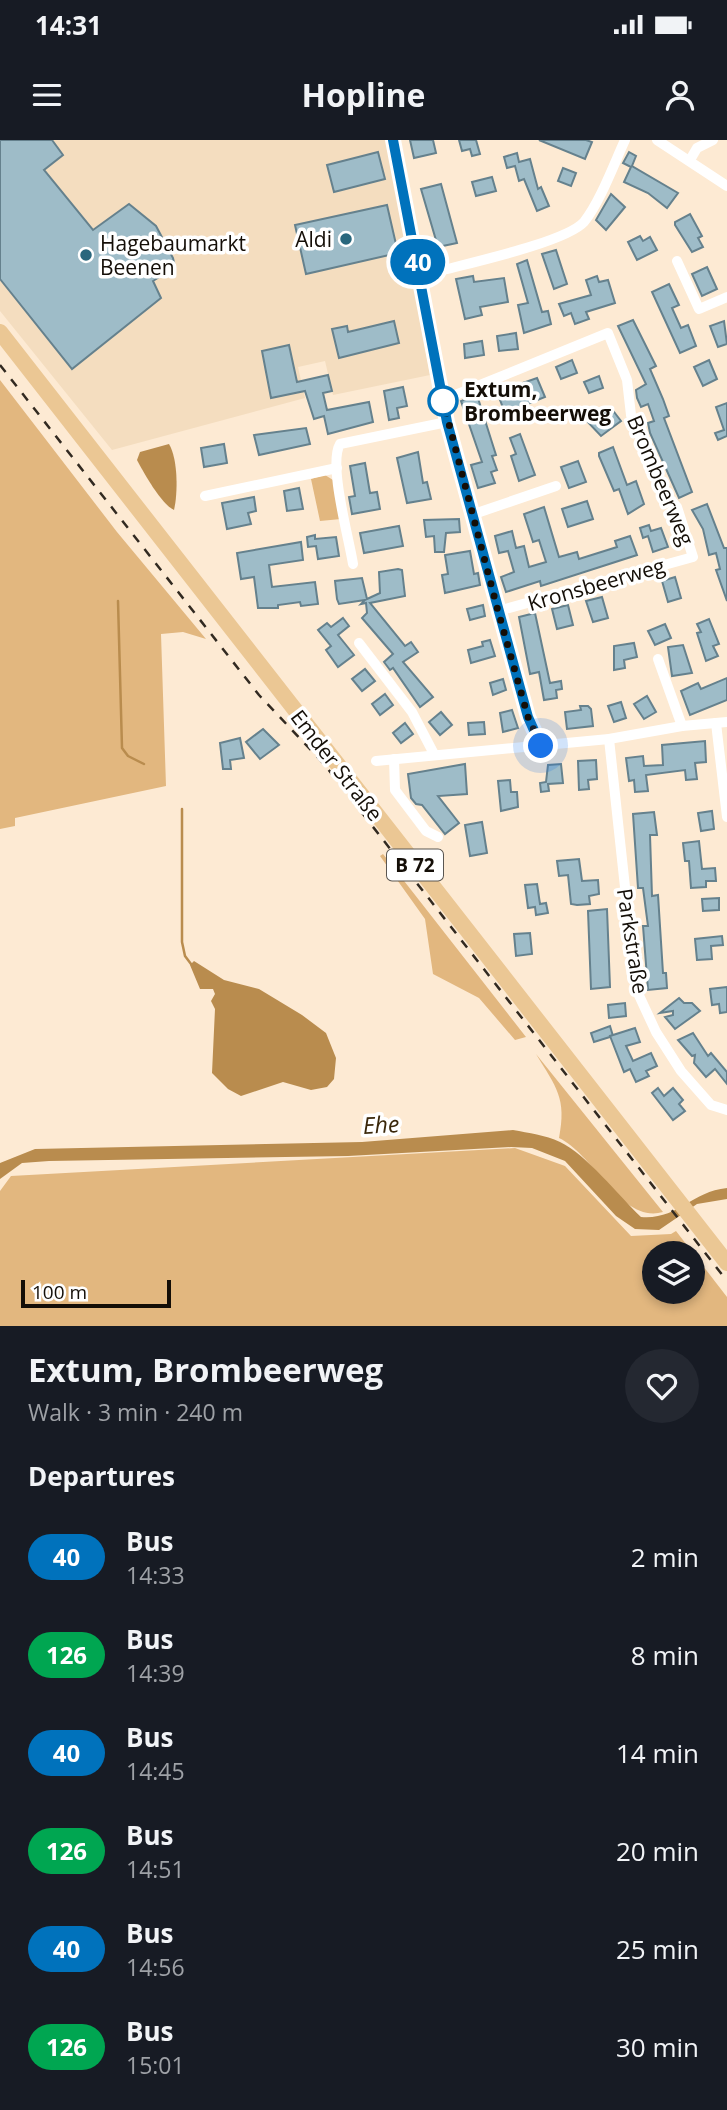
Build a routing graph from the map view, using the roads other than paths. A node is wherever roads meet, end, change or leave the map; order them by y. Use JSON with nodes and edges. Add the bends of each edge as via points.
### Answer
{"nodes":[{"id":1,"x":393,"y":140,"type":"edge"},
{"id":2,"x":625,"y":140,"type":"edge"},
{"id":3,"x":657,"y":140,"type":"edge"},
{"id":4,"x":713,"y":140,"type":"edge"},
{"id":5,"x":690,"y":160,"type":"junction"},
{"id":6,"x":727,"y":186,"type":"edge"},
{"id":7,"x":677,"y":261,"type":"dead end"},
{"id":8,"x":421,"y":276,"type":"junction"},
{"id":9,"x":727,"y":296,"type":"edge"},
{"id":10,"x":0,"y":332,"type":"edge"},
{"id":11,"x":443,"y":400,"type":"junction"},
{"id":12,"x":447,"y":422,"type":"junction"},
{"id":13,"x":337,"y":468,"type":"junction"},
{"id":14,"x":556,"y":486,"type":"dead end"},
{"id":15,"x":205,"y":496,"type":"dead end"},
{"id":16,"x":474,"y":514,"type":"junction"},
{"id":17,"x":693,"y":557,"type":"joint"},
{"id":18,"x":354,"y":564,"type":"dead end"},
{"id":19,"x":498,"y":611,"type":"junction"},
{"id":20,"x":359,"y":643,"type":"dead end"},
{"id":21,"x":658,"y":659,"type":"dead end"},
{"id":22,"x":722,"y":722,"type":"edge"},
{"id":23,"x":682,"y":726,"type":"junction"},
{"id":24,"x":609,"y":739,"type":"junction"},
{"id":25,"x":541,"y":746,"type":"junction"},
{"id":26,"x":434,"y":754,"type":"junction"},
{"id":27,"x":394,"y":759,"type":"junction"},
{"id":28,"x":376,"y":761,"type":"dead end"},
{"id":29,"x":727,"y":817,"type":"edge"},
{"id":30,"x":438,"y":837,"type":"dead end"},
{"id":31,"x":727,"y":1110,"type":"edge"},
{"id":32,"x":727,"y":1263,"type":"edge"}],
"edges":[{"from":1,"to":8,"type":"street"},
{"from":2,"to":8,"type":"street","via":[[584,221],[571,231],[502,256]]},
{"from":3,"to":5,"type":"street"},
{"from":4,"to":5,"type":"street","via":[[697,148]]},
{"from":5,"to":6,"type":"street"},
{"from":7,"to":9,"type":"street","via":[[699,309]]},
{"from":8,"to":11,"type":"street"},
{"from":10,"to":32,"type":"main road","name":"Emder Straße","number":"B 72"},
{"from":11,"to":12,"type":"street"},
{"from":11,"to":17,"type":"street","name":"Brombeerweg","via":[[608,333],[627,380],[631,415],[663,491],[677,507]]},
{"from":12,"to":13,"type":"street","via":[[349,440],[337,450]]},
{"from":12,"to":16,"type":"street"},
{"from":13,"to":15,"type":"street"},
{"from":13,"to":18,"type":"street"},
{"from":14,"to":16,"type":"street"},
{"from":16,"to":19,"type":"street"},
{"from":17,"to":19,"type":"street","name":"Kronsbeerweg"},
{"from":19,"to":25,"type":"street","via":[[528,717]]},
{"from":20,"to":26,"type":"street","via":[[412,712]]},
{"from":21,"to":23,"type":"street"},
{"from":22,"to":23,"type":"street"},
{"from":22,"to":29,"type":"street"},
{"from":23,"to":24,"type":"street"},
{"from":24,"to":25,"type":"street"},
{"from":24,"to":31,"type":"street","name":"Parkstraße","via":[[636,989],[681,1072],[711,1105]]},
{"from":25,"to":26,"type":"street"},
{"from":26,"to":27,"type":"street"},
{"from":27,"to":28,"type":"street"},
{"from":27,"to":30,"type":"street","via":[[395,790],[426,831]]}]}
